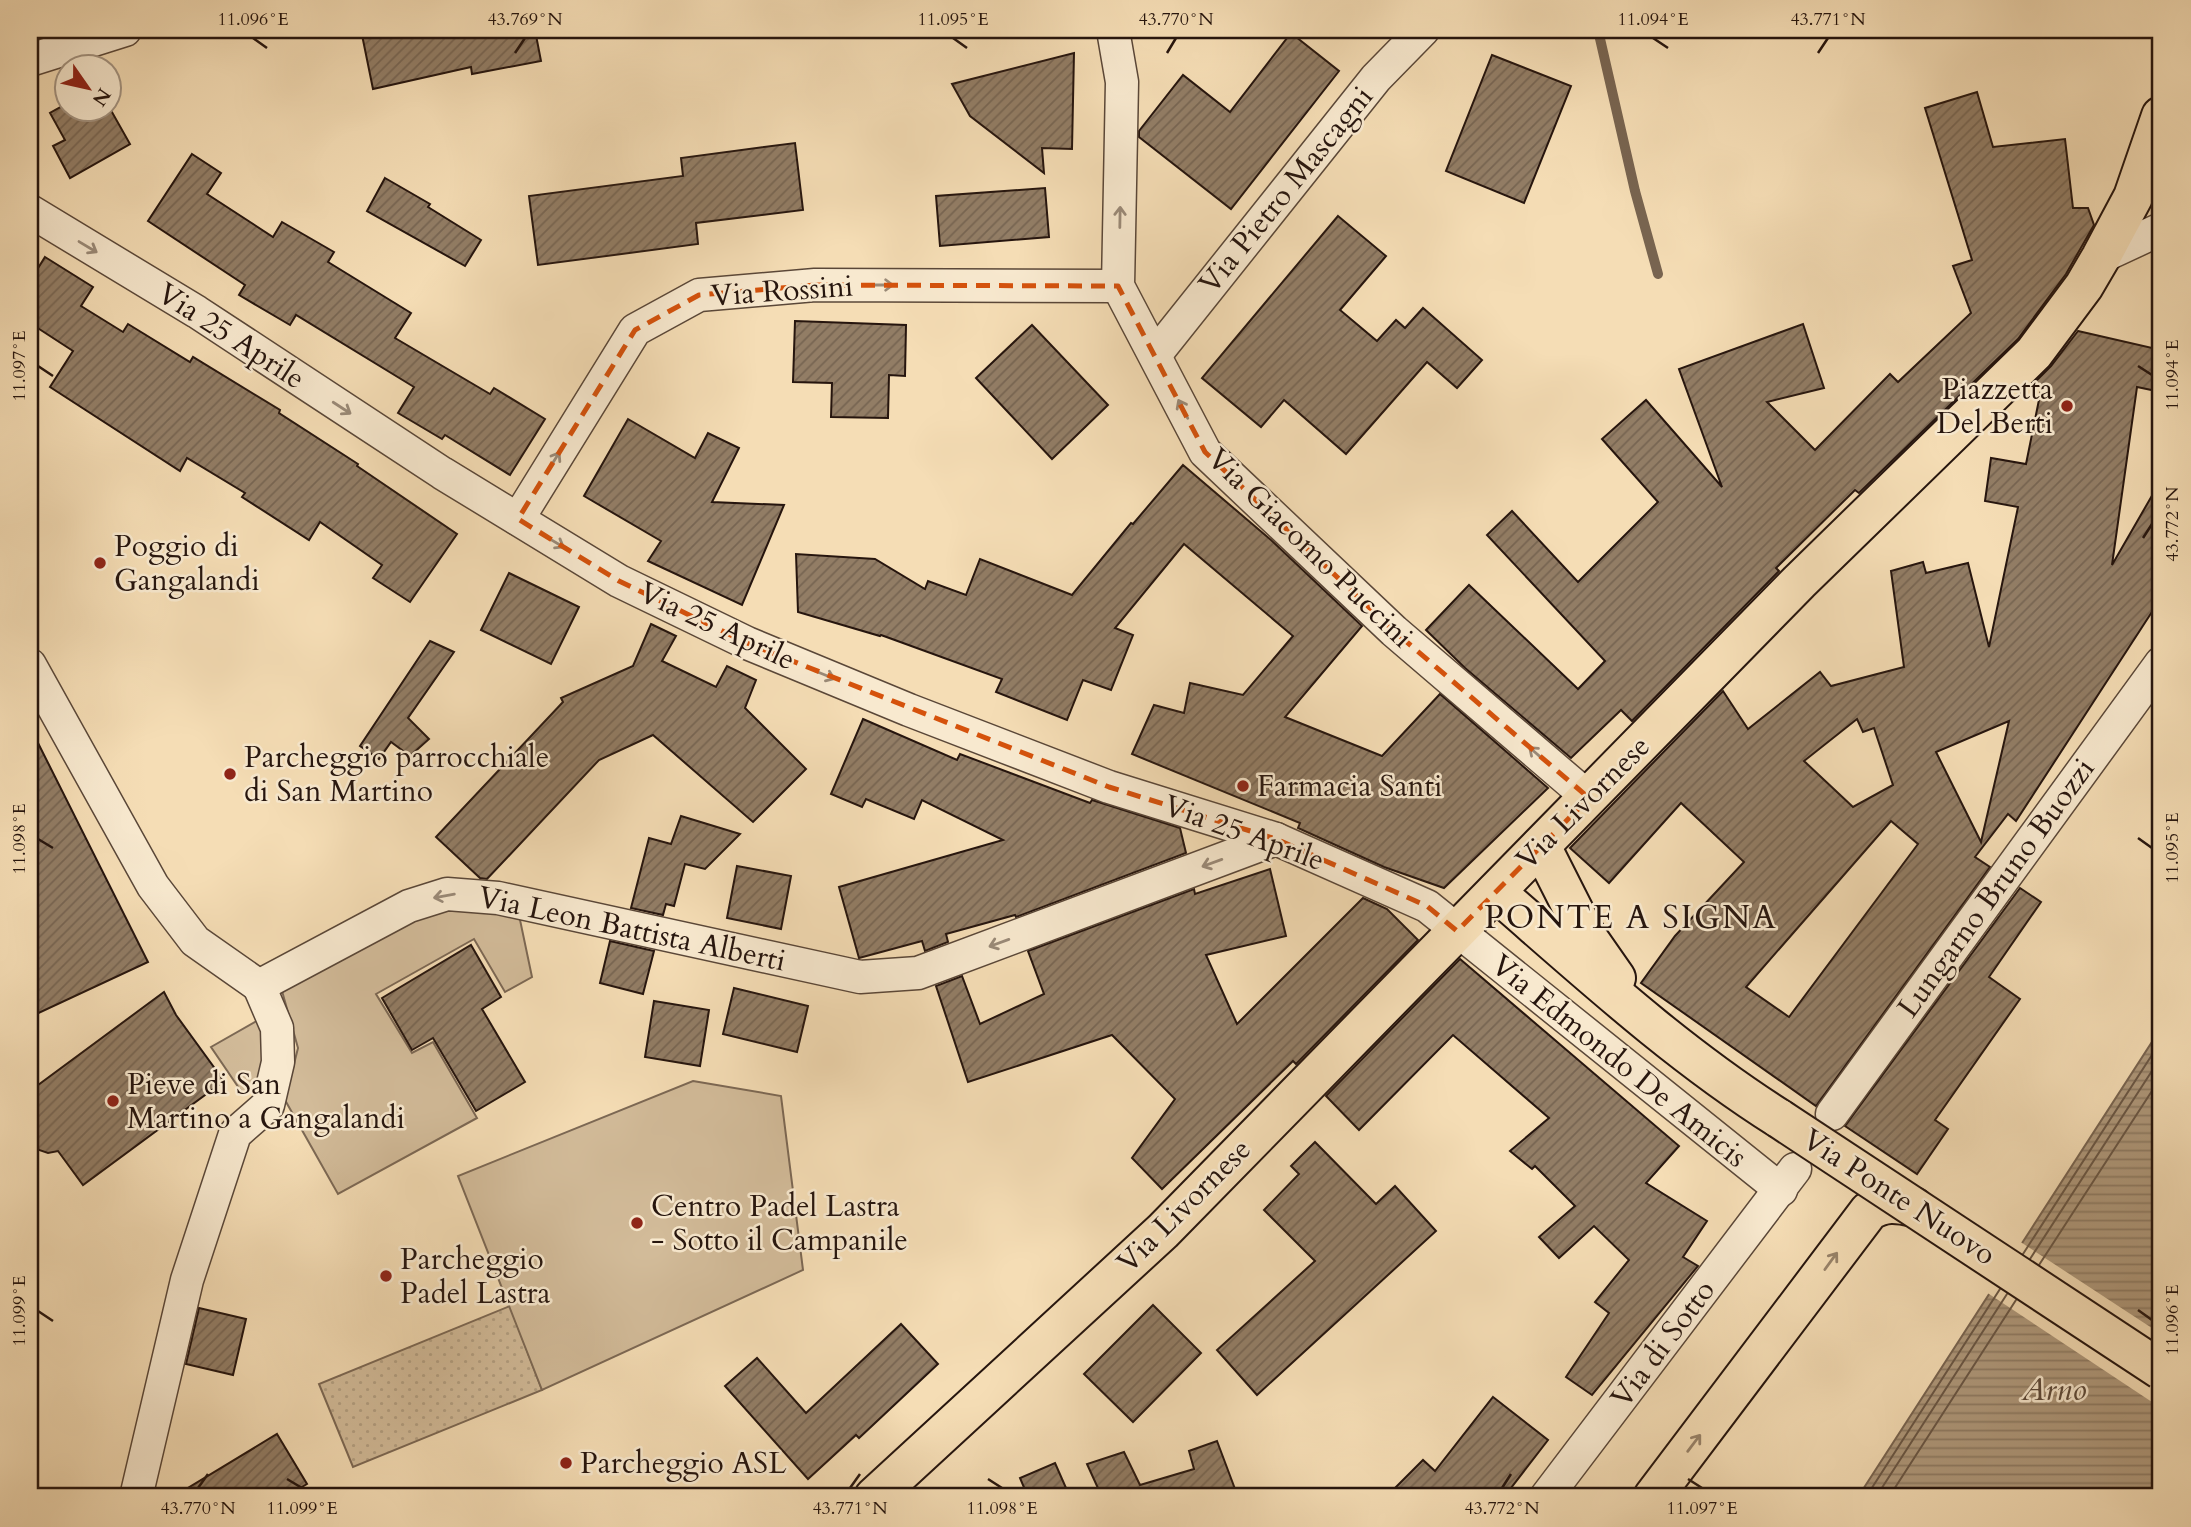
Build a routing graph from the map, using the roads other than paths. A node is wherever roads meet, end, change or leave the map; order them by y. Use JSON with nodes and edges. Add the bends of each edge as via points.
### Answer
{"nodes":[{"id":1,"x":125,"y":30,"type":"edge"},
{"id":2,"x":1113,"y":30,"type":"edge"},
{"id":3,"x":1423,"y":30,"type":"edge"},
{"id":4,"x":30,"y":60,"type":"edge"},
{"id":5,"x":2161,"y":116,"type":"edge"},
{"id":6,"x":30,"y":211,"type":"edge"},
{"id":7,"x":2161,"y":229,"type":"edge"},
{"id":8,"x":2101,"y":257,"type":"junction"},
{"id":9,"x":1118,"y":286,"type":"junction"},
{"id":10,"x":1155,"y":355,"type":"junction"},
{"id":11,"x":518,"y":519,"type":"junction"},
{"id":12,"x":2161,"y":663,"type":"edge"},
{"id":13,"x":30,"y":665,"type":"edge"},
{"id":14,"x":1590,"y":798,"type":"junction"},
{"id":15,"x":1276,"y":839,"type":"junction"},
{"id":16,"x":1541,"y":846,"type":"junction"},
{"id":17,"x":1496,"y":892,"type":"junction"},
{"id":18,"x":1457,"y":931,"type":"junction"},
{"id":19,"x":260,"y":986,"type":"junction"},
{"id":20,"x":1643,"y":1018,"type":"junction"},
{"id":21,"x":1832,"y":1114,"type":"dead end"},
{"id":22,"x":1788,"y":1179,"type":"joint"},
{"id":23,"x":1914,"y":1207,"type":"junction"},
{"id":24,"x":2161,"y":1370,"type":"edge"},
{"id":25,"x":136,"y":1497,"type":"edge"},
{"id":26,"x":874,"y":1497,"type":"edge"},
{"id":27,"x":1546,"y":1497,"type":"edge"},
{"id":28,"x":1653,"y":1497,"type":"edge"}],
"edges":[{"from":1,"to":4,"type":"street"},
{"from":9,"to":2,"type":"street","name":"Via Giacomo Puccini","one_way":true,"via":[[1122,82]]},
{"from":3,"to":10,"type":"street","name":"Via Pietro Mascagni","via":[[1376,78]]},
{"from":5,"to":8,"type":"main road","name":"Via Livornese","via":[[2133,197]]},
{"from":6,"to":11,"type":"street","name":"Via 25 Aprile","one_way":true,"via":[[197,312]]},
{"from":7,"to":8,"type":"street"},
{"from":8,"to":14,"type":"main road","name":"Via Livornese","via":[[2034,353],[1799,582]]},
{"from":9,"to":10,"type":"street","name":"Via Giacomo Puccini"},
{"from":11,"to":9,"type":"street","name":"Via Rossini","one_way":true,"via":[[635,330],[699,295],[815,285]]},
{"from":14,"to":10,"type":"street","name":"Via Giacomo Puccini","one_way":true,"via":[[1394,631],[1205,453]]},
{"from":11,"to":15,"type":"street","name":"Via 25 Aprile","one_way":true,"via":[[619,581],[760,648],[1109,787]]},
{"from":12,"to":21,"type":"street","name":"Lungarno Bruno Buozzi"},
{"from":13,"to":19,"type":"street","via":[[153,886],[195,941]]},
{"from":14,"to":16,"type":"main road","name":"Via Livornese"},
{"from":15,"to":18,"type":"street","name":"Via 25 Aprile","via":[[1427,906]]},
{"from":15,"to":19,"type":"street","name":"Via Leon Battista Alberti","one_way":true,"via":[[918,973],[860,977],[498,898],[447,894],[409,906]]},
{"from":16,"to":17,"type":"main road","name":"Via Livornese"},
{"from":16,"to":20,"type":"main road","name":"Via Ponte Nuovo","via":[[1586,935]]},
{"from":17,"to":18,"type":"main road","name":"Via Livornese"},
{"from":17,"to":20,"type":"main road","name":"Via Ponte Nuovo"},
{"from":18,"to":22,"type":"street","name":"Via Edmondo De Amicis"},
{"from":18,"to":26,"type":"main road","name":"Via Livornese","via":[[1163,1231]]},
{"from":19,"to":25,"type":"street","via":[[277,1028],[278,1062],[268,1105],[235,1134],[187,1280]]},
{"from":20,"to":23,"type":"main road","name":"Via Ponte Nuovo","bridge":true,"via":[[1740,1094]]},
{"from":22,"to":27,"type":"street","name":"Via di Sotto"},
{"from":23,"to":24,"type":"main road","name":"Via Ponte Nuovo","bridge":true},
{"from":28,"to":23,"type":"main road","one_way":true,"via":[[1869,1211],[1892,1202]]}]}
